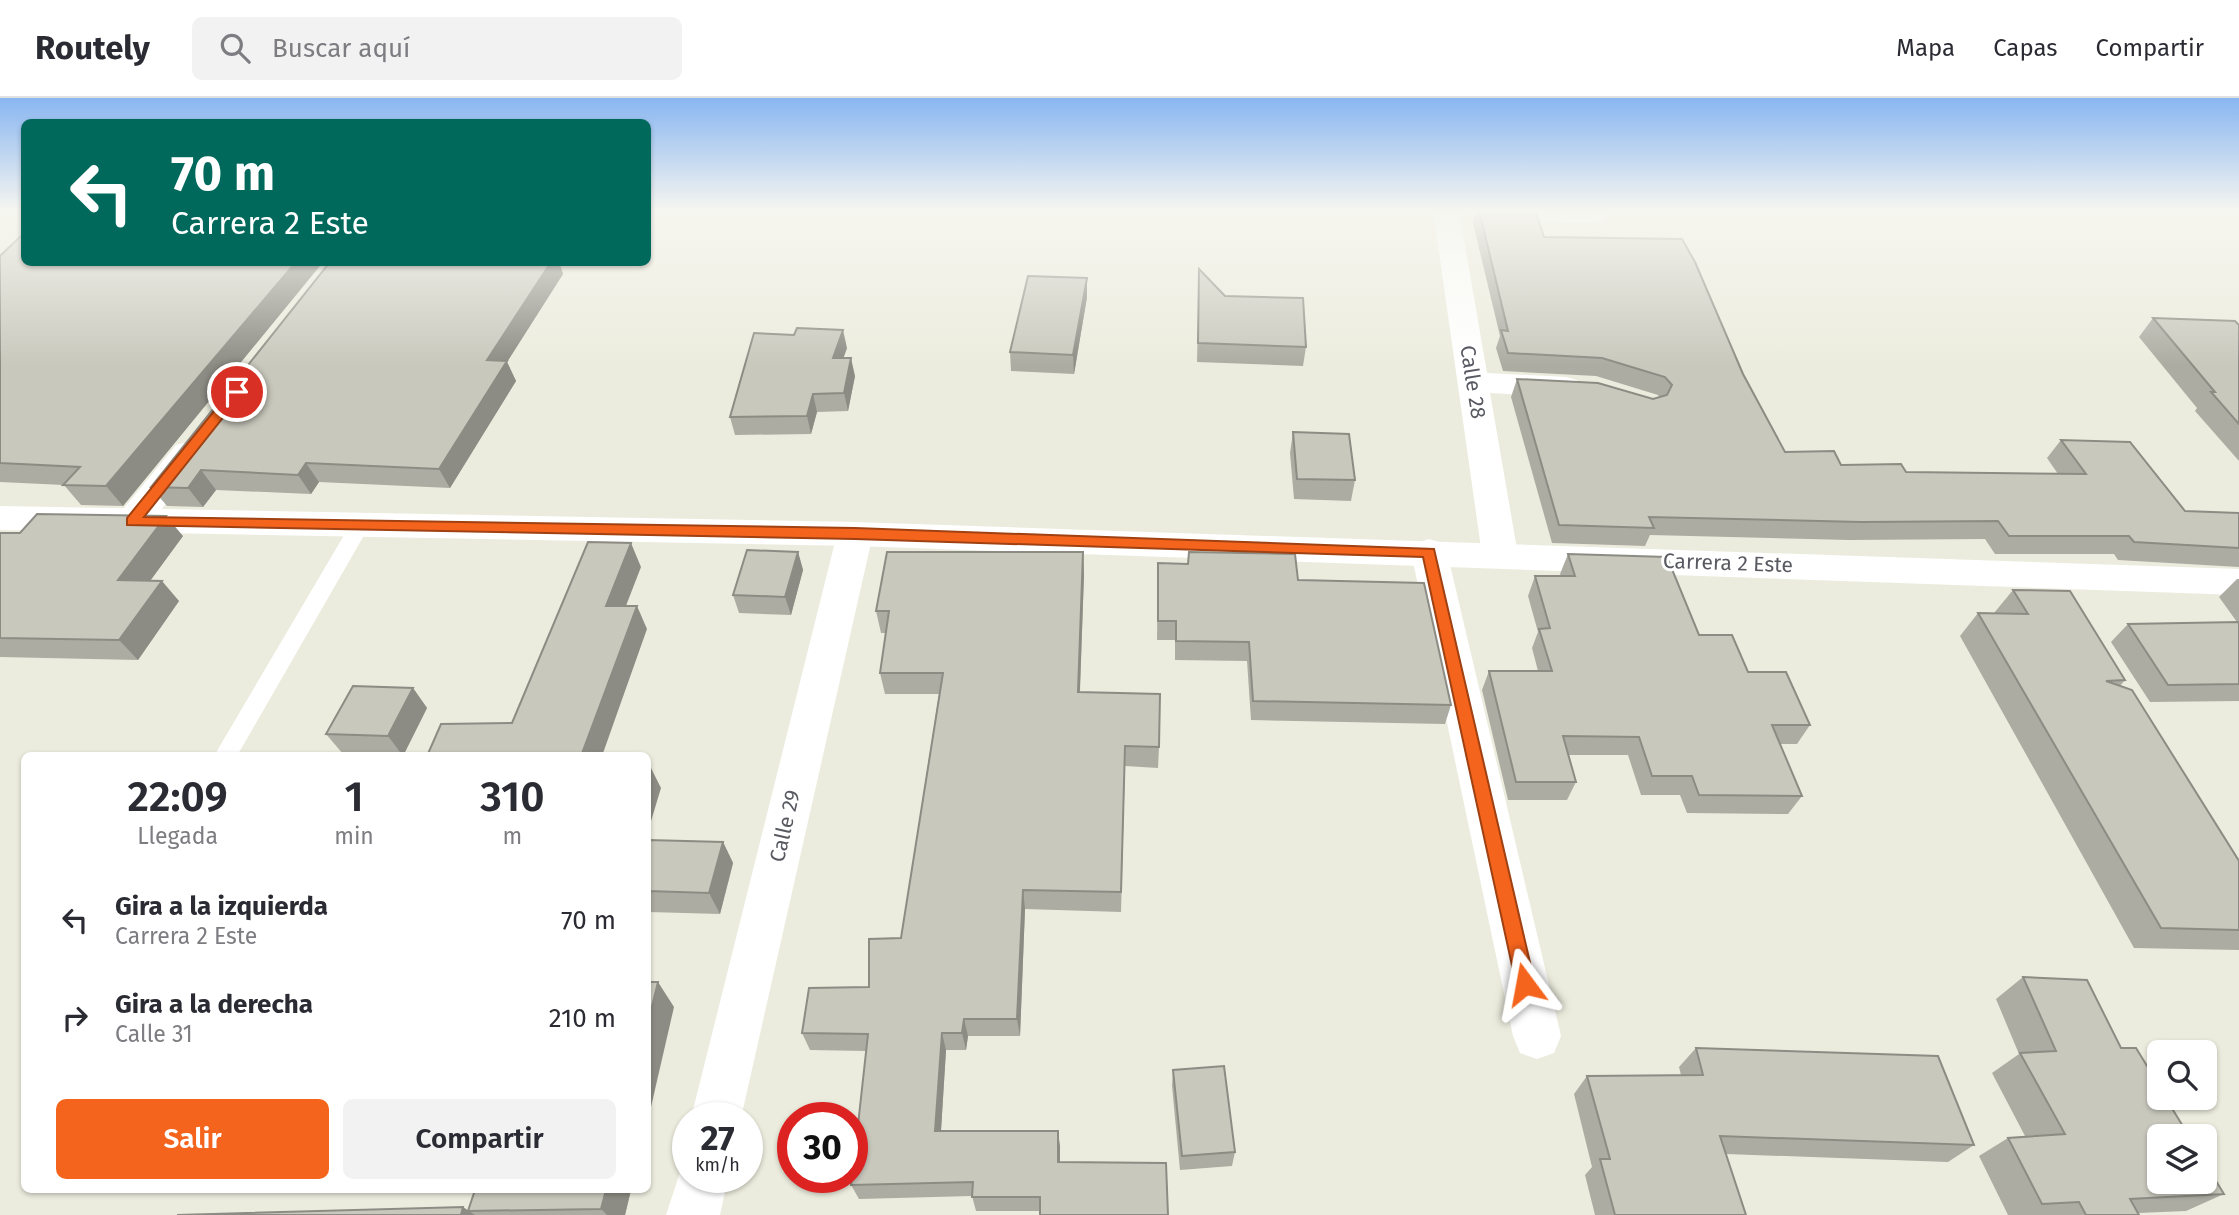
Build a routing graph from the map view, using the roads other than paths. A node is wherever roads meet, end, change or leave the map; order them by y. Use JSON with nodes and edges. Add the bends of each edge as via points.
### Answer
{"nodes":[{"id":1,"x":1454,"y":262,"type":"edge"},
{"id":2,"x":1473,"y":382,"type":"junction"},
{"id":3,"x":1595,"y":389,"type":"edge"},
{"id":4,"x":210,"y":425,"type":"edge"},
{"id":5,"x":0,"y":518,"type":"edge"},
{"id":6,"x":132,"y":522,"type":"junction"},
{"id":7,"x":360,"y":525,"type":"junction"},
{"id":8,"x":855,"y":534,"type":"junction"},
{"id":9,"x":1429,"y":552,"type":"junction"},
{"id":10,"x":1500,"y":555,"type":"junction"},
{"id":11,"x":2046,"y":574,"type":"junction"},
{"id":12,"x":2239,"y":582,"type":"edge"},
{"id":13,"x":2068,"y":608,"type":"edge"},
{"id":14,"x":227,"y":752,"type":"edge"},
{"id":15,"x":1537,"y":1036,"type":"dead end"},
{"id":16,"x":720,"y":1102,"type":"edge"},
{"id":17,"x":698,"y":1193,"type":"edge"},
{"id":18,"x":693,"y":1215,"type":"edge"}],
"edges":[{"from":1,"to":2,"type":"street","name":"Calle 28"},
{"from":2,"to":3,"type":"street"},
{"from":2,"to":10,"type":"street","name":"Calle 28"},
{"from":4,"to":6,"type":"street"},
{"from":5,"to":6,"type":"street","name":"Carrera 2 Este"},
{"from":6,"to":7,"type":"street","name":"Carrera 2 Este"},
{"from":7,"to":8,"type":"street","name":"Carrera 2 Este"},
{"from":7,"to":14,"type":"lane"},
{"from":8,"to":9,"type":"street","name":"Carrera 2 Este"},
{"from":8,"to":16,"type":"street","name":"Calle 29"},
{"from":9,"to":10,"type":"street","name":"Carrera 2 Este"},
{"from":9,"to":15,"type":"street"},
{"from":10,"to":11,"type":"street","name":"Carrera 2 Este"},
{"from":11,"to":12,"type":"street","name":"Carrera 2 Este"},
{"from":11,"to":13,"type":"street"},
{"from":17,"to":18,"type":"street"}]}
